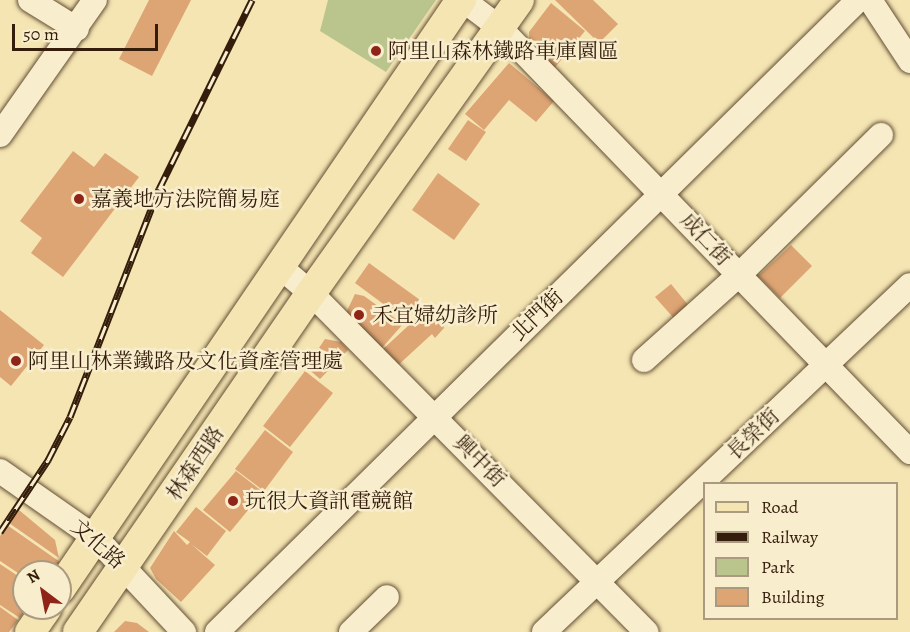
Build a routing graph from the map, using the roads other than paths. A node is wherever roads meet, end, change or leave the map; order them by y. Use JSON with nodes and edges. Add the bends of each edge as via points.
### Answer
{"nodes":[{"id":1,"x":30,"y":0,"type":"edge"},
{"id":2,"x":95,"y":0,"type":"edge"},
{"id":3,"x":462,"y":0,"type":"edge"},
{"id":4,"x":519,"y":0,"type":"edge"},
{"id":5,"x":858,"y":0,"type":"edge"},
{"id":6,"x":870,"y":0,"type":"edge"},
{"id":7,"x":500,"y":28,"type":"junction"},
{"id":8,"x":77,"y":29,"type":"junction"},
{"id":9,"x":910,"y":61,"type":"edge"},
{"id":10,"x":0,"y":135,"type":"edge"},
{"id":11,"x":880,"y":135,"type":"dead end"},
{"id":12,"x":662,"y":192,"type":"junction"},
{"id":13,"x":279,"y":266,"type":"junction"},
{"id":14,"x":740,"y":274,"type":"junction"},
{"id":15,"x":910,"y":285,"type":"edge"},
{"id":16,"x":311,"y":293,"type":"junction"},
{"id":17,"x":644,"y":360,"type":"dead end"},
{"id":18,"x":826,"y":364,"type":"junction"},
{"id":19,"x":434,"y":416,"type":"junction"},
{"id":20,"x":910,"y":452,"type":"edge"},
{"id":21,"x":0,"y":471,"type":"edge"},
{"id":22,"x":96,"y":538,"type":"junction"},
{"id":23,"x":124,"y":566,"type":"junction"},
{"id":24,"x":72,"y":572,"type":"edge"},
{"id":25,"x":598,"y":580,"type":"junction"},
{"id":26,"x":387,"y":597,"type":"dead end"},
{"id":27,"x":78,"y":632,"type":"edge"},
{"id":28,"x":184,"y":632,"type":"edge"},
{"id":29,"x":217,"y":632,"type":"edge"},
{"id":30,"x":351,"y":632,"type":"edge"},
{"id":31,"x":544,"y":632,"type":"edge"},
{"id":32,"x":647,"y":632,"type":"edge"}],
"edges":[{"from":1,"to":8,"type":"street"},
{"from":2,"to":8,"type":"street"},
{"from":3,"to":7,"type":"street","name":"林森西路"},
{"from":3,"to":13,"type":"main road","name":"林森西路"},
{"from":4,"to":7,"type":"main road","name":"林森西路"},
{"from":5,"to":12,"type":"street","name":"北門街"},
{"from":6,"to":9,"type":"street"},
{"from":7,"to":12,"type":"street","name":"成仁街"},
{"from":7,"to":16,"type":"main road","name":"林森西路"},
{"from":8,"to":10,"type":"street"},
{"from":11,"to":14,"type":"street"},
{"from":12,"to":14,"type":"street","name":"成仁街"},
{"from":12,"to":19,"type":"street","name":"北門街"},
{"from":13,"to":16,"type":"street"},
{"from":13,"to":22,"type":"main road","name":"林森西路"},
{"from":14,"to":17,"type":"street"},
{"from":14,"to":18,"type":"street","name":"成仁街"},
{"from":15,"to":18,"type":"street","name":"長榮街"},
{"from":16,"to":19,"type":"street","name":"興中街"},
{"from":16,"to":23,"type":"main road","name":"林森西路"},
{"from":18,"to":20,"type":"street","name":"成仁街"},
{"from":18,"to":25,"type":"street","name":"長榮街"},
{"from":19,"to":25,"type":"street","name":"興中街"},
{"from":19,"to":29,"type":"street","name":"北門街"},
{"from":21,"to":22,"type":"street","name":"文化路"},
{"from":22,"to":23,"type":"street","name":"文化路"},
{"from":22,"to":24,"type":"main road","name":"林森西路"},
{"from":23,"to":27,"type":"main road","name":"林森西路"},
{"from":23,"to":28,"type":"street","name":"文化路"},
{"from":25,"to":31,"type":"street","name":"長榮街"},
{"from":25,"to":32,"type":"street","name":"興中街"},
{"from":26,"to":30,"type":"street"}]}
